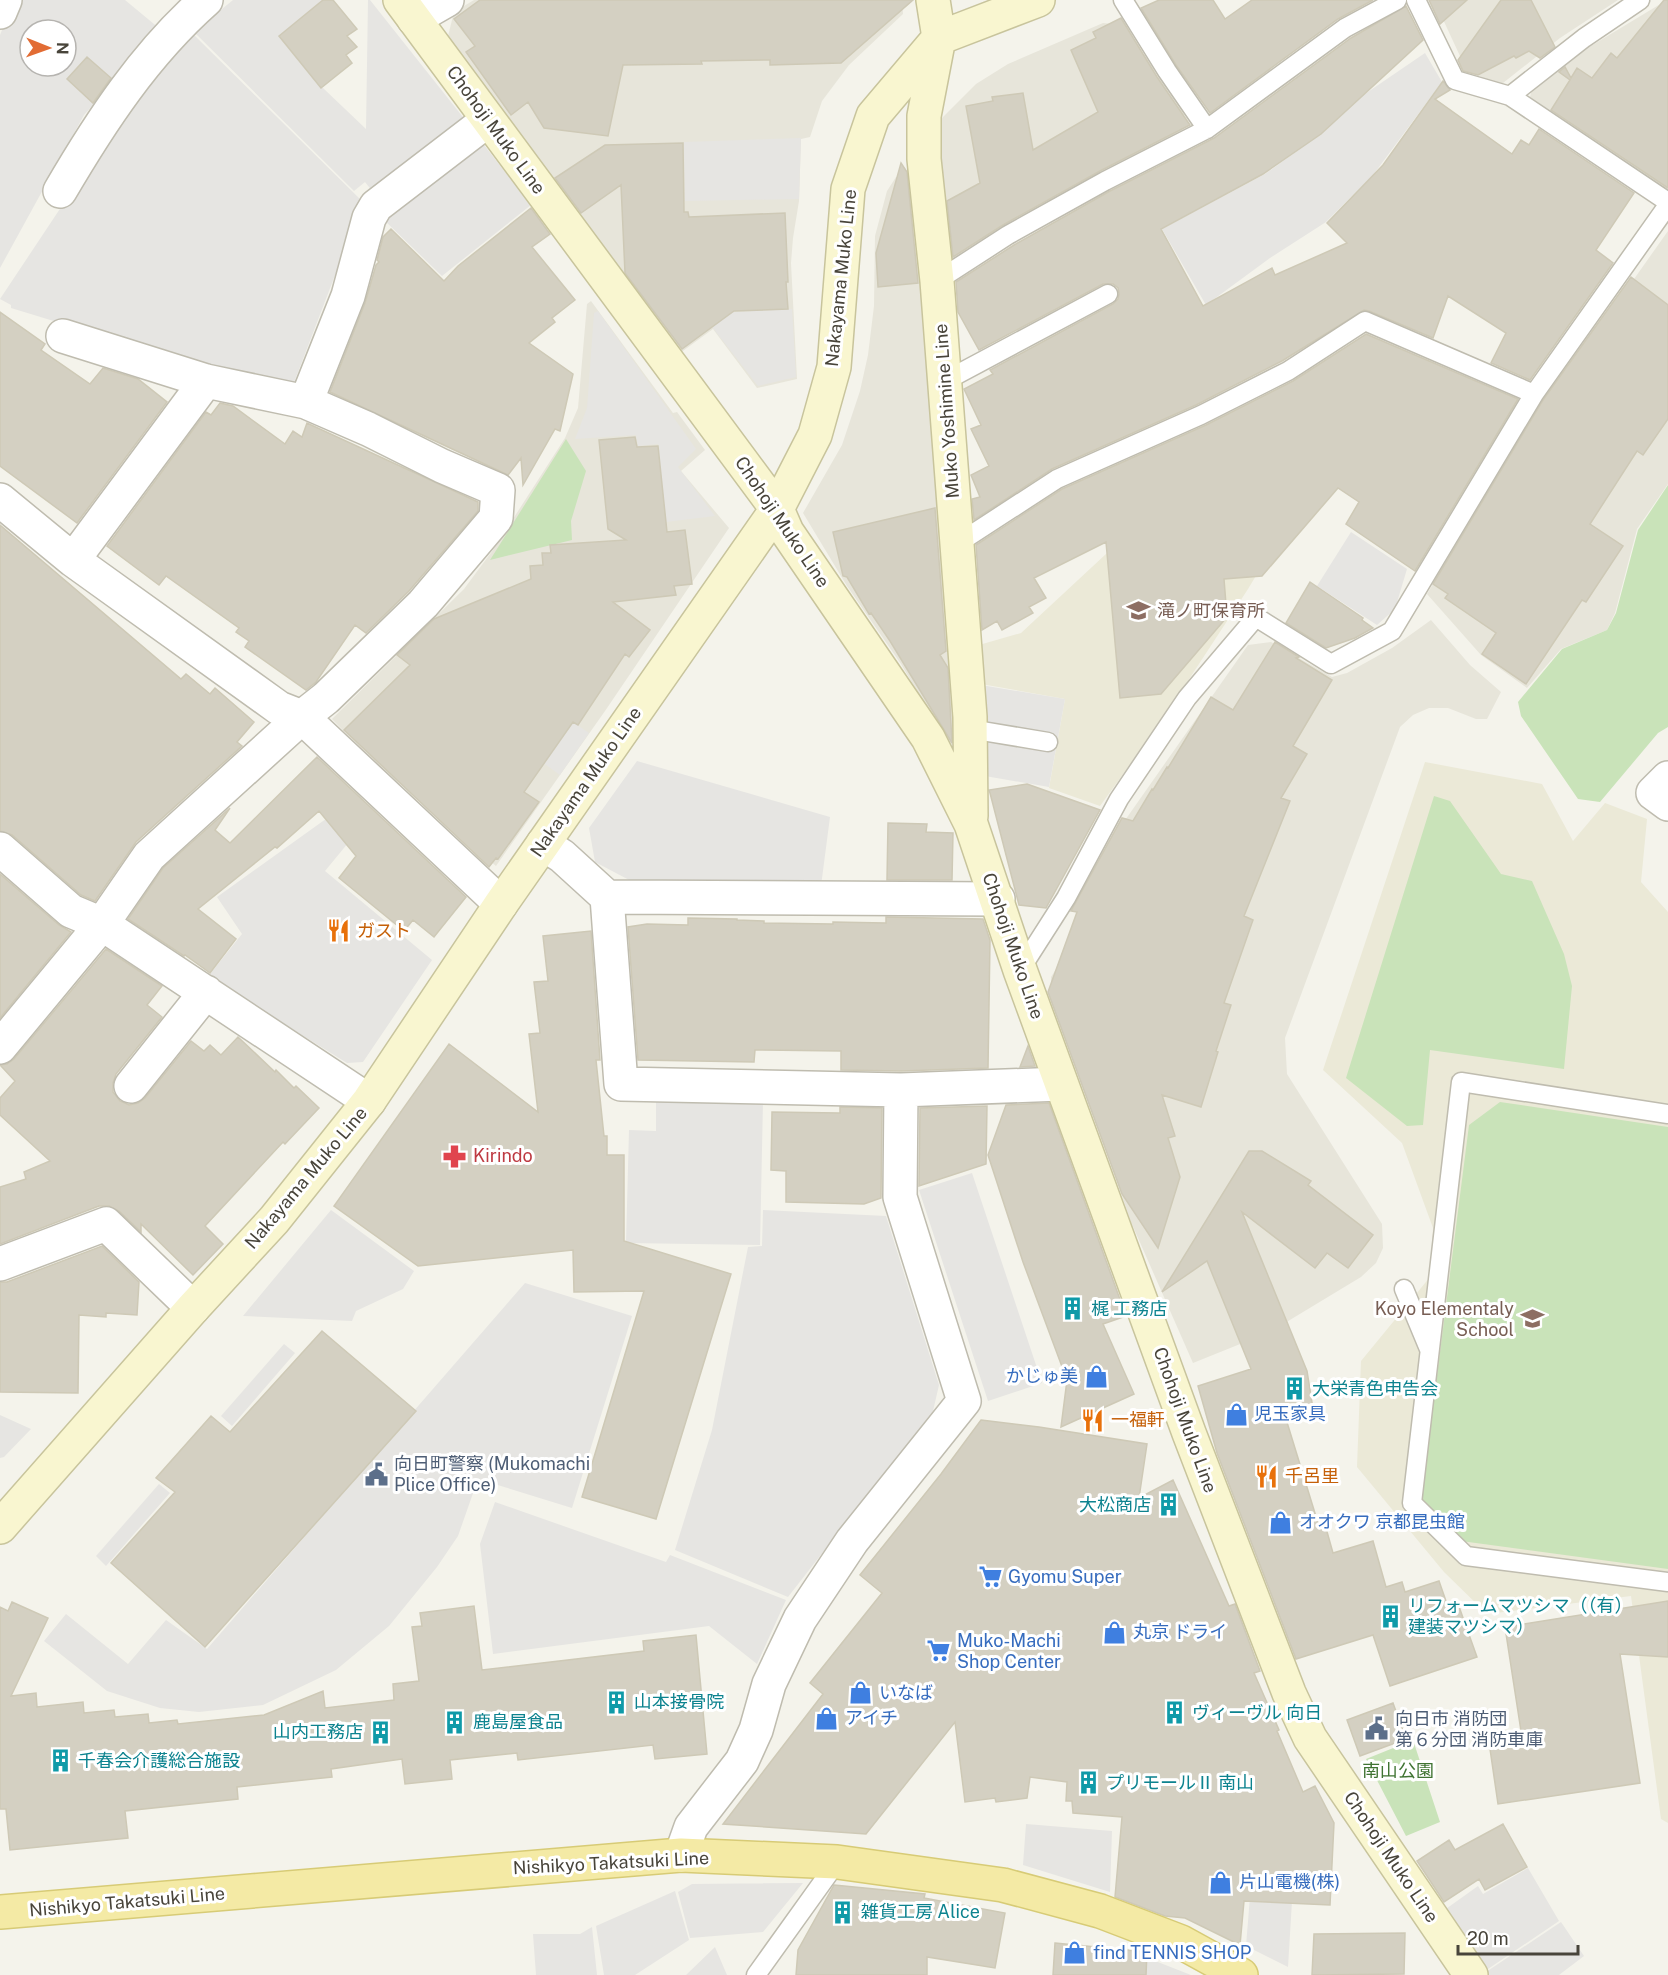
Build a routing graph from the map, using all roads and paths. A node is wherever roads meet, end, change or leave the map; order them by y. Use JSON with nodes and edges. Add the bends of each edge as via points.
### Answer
{"nodes":[{"id":1,"x":5,"y":0,"type":"edge"},
{"id":2,"x":207,"y":0,"type":"edge"},
{"id":3,"x":447,"y":0,"type":"edge"},
{"id":4,"x":933,"y":0,"type":"edge"},
{"id":5,"x":1038,"y":0,"type":"edge"},
{"id":6,"x":1123,"y":0,"type":"edge"},
{"id":7,"x":1397,"y":0,"type":"edge"},
{"id":8,"x":1416,"y":0,"type":"edge"},
{"id":9,"x":1640,"y":0,"type":"edge"},
{"id":10,"x":407,"y":9,"type":"edge"},
{"id":11,"x":0,"y":12,"type":"edge"},
{"id":12,"x":939,"y":38,"type":"junction"},
{"id":13,"x":1510,"y":96,"type":"junction"},
{"id":14,"x":488,"y":120,"type":"junction"},
{"id":15,"x":1207,"y":129,"type":"junction"},
{"id":16,"x":60,"y":191,"type":"dead end"},
{"id":17,"x":1668,"y":203,"type":"edge"},
{"id":18,"x":937,"y":280,"type":"junction"},
{"id":19,"x":1108,"y":294,"type":"dead end"},
{"id":20,"x":63,"y":336,"type":"dead end"},
{"id":21,"x":206,"y":381,"type":"junction"},
{"id":22,"x":945,"y":381,"type":"junction"},
{"id":23,"x":1534,"y":394,"type":"junction"},
{"id":24,"x":306,"y":402,"type":"junction"},
{"id":25,"x":0,"y":500,"type":"edge"},
{"id":26,"x":777,"y":509,"type":"junction"},
{"id":27,"x":957,"y":544,"type":"junction"},
{"id":28,"x":73,"y":560,"type":"junction"},
{"id":29,"x":302,"y":717,"type":"junction"},
{"id":30,"x":970,"y":729,"type":"junction"},
{"id":31,"x":1048,"y":742,"type":"dead end"},
{"id":32,"x":1668,"y":778,"type":"edge"},
{"id":33,"x":1668,"y":804,"type":"edge"},
{"id":34,"x":971,"y":824,"type":"junction"},
{"id":35,"x":543,"y":844,"type":"junction"},
{"id":36,"x":0,"y":849,"type":"edge"},
{"id":37,"x":607,"y":897,"type":"junction"},
{"id":38,"x":998,"y":899,"type":"junction"},
{"id":39,"x":501,"y":904,"type":"junction"},
{"id":40,"x":102,"y":924,"type":"junction"},
{"id":41,"x":1020,"y":970,"type":"junction"},
{"id":42,"x":206,"y":992,"type":"junction"},
{"id":43,"x":0,"y":1047,"type":"edge"},
{"id":44,"x":1061,"y":1084,"type":"junction"},
{"id":45,"x":131,"y":1086,"type":"dead end"},
{"id":46,"x":901,"y":1090,"type":"junction"},
{"id":47,"x":369,"y":1101,"type":"junction"},
{"id":48,"x":1668,"y":1114,"type":"edge"},
{"id":49,"x":0,"y":1264,"type":"edge"},
{"id":50,"x":1404,"y":1289,"type":"dead end"},
{"id":51,"x":193,"y":1308,"type":"junction"},
{"id":52,"x":1430,"y":1350,"type":"junction"},
{"id":53,"x":0,"y":1527,"type":"edge"},
{"id":54,"x":1668,"y":1582,"type":"edge"},
{"id":55,"x":681,"y":1856,"type":"junction"},
{"id":56,"x":837,"y":1862,"type":"junction"},
{"id":57,"x":0,"y":1912,"type":"edge"},
{"id":58,"x":756,"y":1975,"type":"edge"},
{"id":59,"x":1241,"y":1975,"type":"edge"},
{"id":60,"x":1471,"y":1975,"type":"edge"}],
"edges":[{"from":1,"to":11,"type":"street"},
{"from":2,"to":16,"type":"street","via":[[132,80]]},
{"from":3,"to":10,"type":"street"},
{"from":4,"to":12,"type":"main road","name":"Muko Yoshimine Line"},
{"from":5,"to":12,"type":"main road","name":"Nakayama Muko Line"},
{"from":6,"to":15,"type":"lane"},
{"from":7,"to":15,"type":"lane","via":[[1346,28]]},
{"from":8,"to":13,"type":"lane","via":[[1455,80]]},
{"from":9,"to":13,"type":"lane"},
{"from":10,"to":14,"type":"main road","name":"Chohoji Muko Line"},
{"from":12,"to":18,"type":"main road","name":"Muko Yoshimine Line","via":[[924,116],[924,159]]},
{"from":12,"to":26,"type":"main road","name":"Nakayama Muko Line","via":[[873,116],[848,189],[834,367],[815,435]]},
{"from":13,"to":17,"type":"lane"},
{"from":14,"to":24,"type":"street","via":[[376,206],[369,218],[348,296]]},
{"from":14,"to":26,"type":"main road","name":"Chohoji Muko Line"},
{"from":15,"to":18,"type":"lane","via":[[1008,235]]},
{"from":17,"to":23,"type":"lane"},
{"from":18,"to":22,"type":"main road","name":"Muko Yoshimine Line"},
{"from":19,"to":22,"type":"lane"},
{"from":20,"to":21,"type":"street"},
{"from":21,"to":24,"type":"street"},
{"from":21,"to":28,"type":"street"},
{"from":22,"to":27,"type":"main road","name":"Muko Yoshimine Line"},
{"from":23,"to":27,"type":"lane","via":[[1365,321],[1288,371],[1201,415],[1057,479]]},
{"from":23,"to":41,"type":"lane","via":[[1392,631],[1331,663],[1256,617],[1187,698],[1119,799],[1066,898]]},
{"from":24,"to":29,"type":"street","via":[[498,490],[496,518],[423,604]]},
{"from":25,"to":28,"type":"street"},
{"from":26,"to":34,"type":"main road","name":"Chohoji Muko Line","via":[[787,532],[928,738]]},
{"from":26,"to":35,"type":"main road","name":"Nakayama Muko Line"},
{"from":27,"to":30,"type":"main road","name":"Muko Yoshimine Line"},
{"from":28,"to":29,"type":"street","via":[[279,708]]},
{"from":29,"to":39,"type":"street"},
{"from":29,"to":40,"type":"street","via":[[149,856]]},
{"from":30,"to":31,"type":"lane"},
{"from":30,"to":34,"type":"main road","name":"Muko Yoshimine Line"},
{"from":32,"to":33,"type":"street","via":[[1653,793]]},
{"from":34,"to":38,"type":"main road","name":"Chohoji Muko Line"},
{"from":35,"to":37,"type":"street"},
{"from":35,"to":39,"type":"main road","name":"Nakayama Muko Line"},
{"from":36,"to":40,"type":"street","via":[[71,910]]},
{"from":37,"to":38,"type":"street"},
{"from":37,"to":46,"type":"street","via":[[621,1084]]},
{"from":38,"to":41,"type":"main road","name":"Chohoji Muko Line"},
{"from":39,"to":47,"type":"main road","name":"Nakayama Muko Line"},
{"from":40,"to":42,"type":"street"},
{"from":40,"to":43,"type":"street"},
{"from":41,"to":44,"type":"main road","name":"Chohoji Muko Line"},
{"from":42,"to":45,"type":"street"},
{"from":42,"to":47,"type":"street"},
{"from":44,"to":46,"type":"street"},
{"from":44,"to":60,"type":"main road","name":"Chohoji Muko Line","via":[[1288,1693],[1310,1738]]},
{"from":46,"to":55,"type":"street","via":[[900,1197],[964,1401],[852,1541],[800,1619],[769,1684],[742,1761],[691,1827]]},
{"from":47,"to":51,"type":"main road","name":"Nakayama Muko Line","via":[[274,1220]]},
{"from":48,"to":52,"type":"lane","via":[[1461,1082]]},
{"from":49,"to":51,"type":"street","via":[[106,1224]]},
{"from":50,"to":52,"type":"lane"},
{"from":51,"to":53,"type":"main road","name":"Nakayama Muko Line"},
{"from":52,"to":54,"type":"lane","via":[[1412,1503],[1466,1556]]},
{"from":55,"to":56,"type":"main road","name":"Nishikyo Takatsuki Line"},
{"from":55,"to":57,"type":"main road","name":"Nishikyo Takatsuki Line"},
{"from":56,"to":58,"type":"lane"},
{"from":56,"to":59,"type":"main road","name":"Nishikyo Takatsuki Line","via":[[1003,1885],[1100,1911],[1181,1942]]}]}
